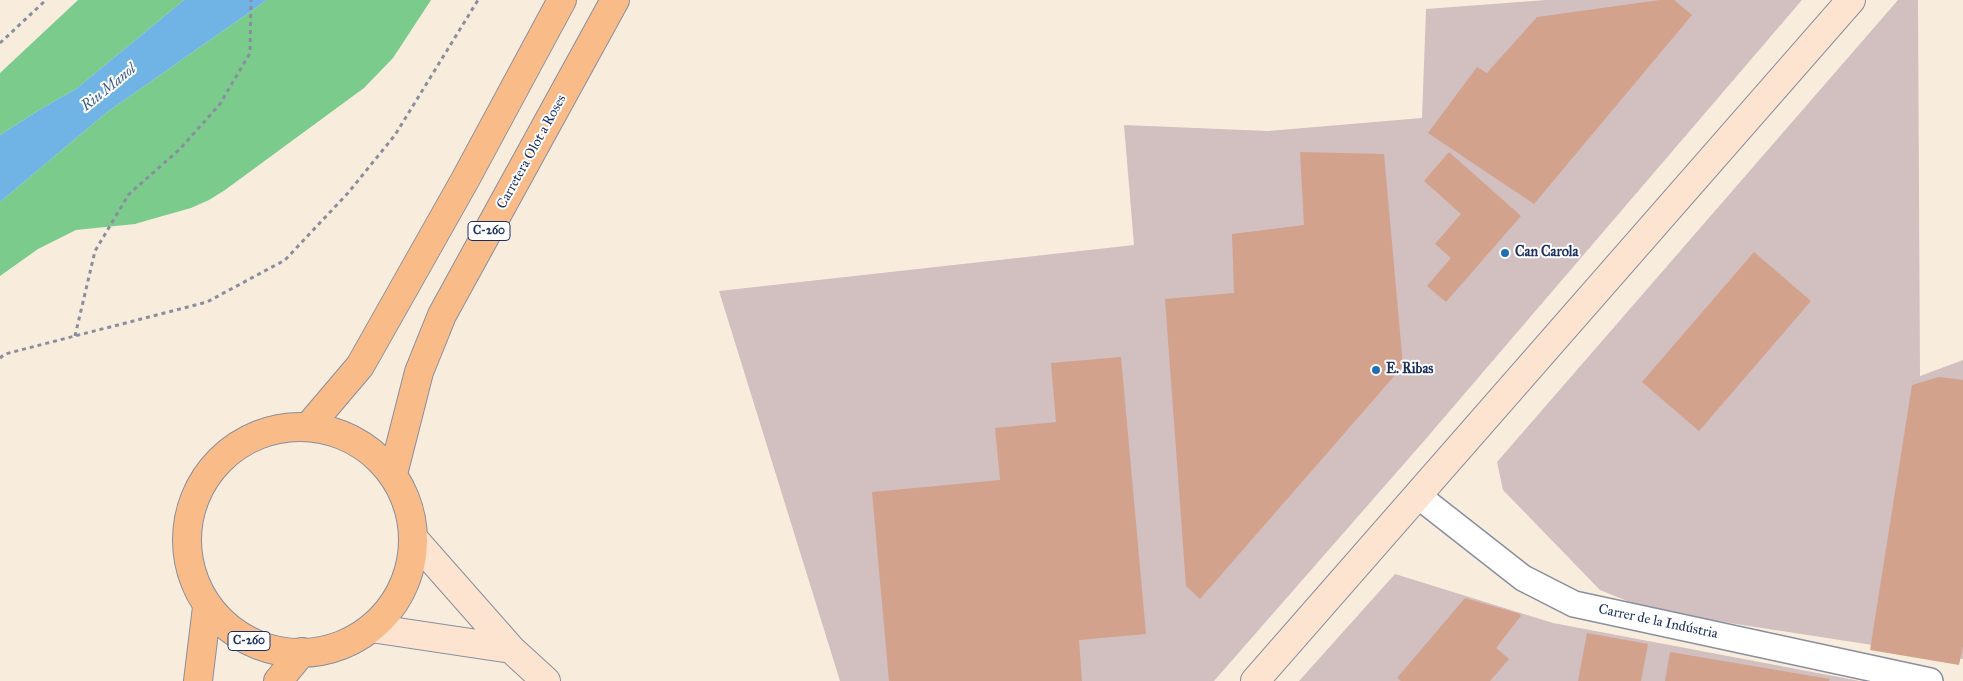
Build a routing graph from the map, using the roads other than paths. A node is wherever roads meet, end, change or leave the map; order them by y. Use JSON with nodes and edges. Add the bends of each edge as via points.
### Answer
{"nodes":[{"id":1,"x":562,"y":0,"type":"edge"},
{"id":2,"x":615,"y":0,"type":"edge"},
{"id":3,"x":1851,"y":0,"type":"edge"},
{"id":4,"x":309,"y":426,"type":"junction"},
{"id":5,"x":393,"y":474,"type":"junction"},
{"id":6,"x":1418,"y":496,"type":"junction"},
{"id":7,"x":414,"y":539,"type":"junction"},
{"id":8,"x":207,"y":607,"type":"junction"},
{"id":9,"x":371,"y":628,"type":"junction"},
{"id":10,"x":511,"y":649,"type":"junction"},
{"id":11,"x":302,"y":652,"type":"junction"},
{"id":12,"x":198,"y":681,"type":"edge"},
{"id":13,"x":278,"y":681,"type":"edge"},
{"id":14,"x":546,"y":681,"type":"edge"},
{"id":15,"x":1255,"y":681,"type":"edge"},
{"id":16,"x":1930,"y":681,"type":"edge"}],
"edges":[{"from":1,"to":4,"type":"highway","via":[[360,366]]},
{"from":2,"to":5,"type":"highway","name":"Carretera Olot a Roses","number":"C-260","via":[[442,315],[419,372]]},
{"from":3,"to":6,"type":"street"},
{"from":4,"to":5,"type":"highway","number":"C-260","via":[[339,433],[368,450]]},
{"from":4,"to":8,"type":"highway","number":"C-260","via":[[284,427],[250,436],[222,456],[199,488],[189,518],[188,550],[195,584]]},
{"from":5,"to":7,"type":"highway","number":"C-260","via":[[408,503]]},
{"from":6,"to":15,"type":"street"},
{"from":6,"to":16,"type":"street","name":"Carrer de la Indústria","via":[[1523,578],[1574,604]]},
{"from":7,"to":9,"type":"highway","number":"C-260","via":[[408,575],[394,604]]},
{"from":7,"to":10,"type":"street"},
{"from":8,"to":11,"type":"highway","number":"C-260","via":[[230,629],[255,644]]},
{"from":8,"to":12,"type":"highway"},
{"from":9,"to":10,"type":"street"},
{"from":9,"to":11,"type":"highway","number":"C-260","via":[[352,642],[324,652]]},
{"from":10,"to":14,"type":"street"},
{"from":11,"to":13,"type":"highway"}]}
